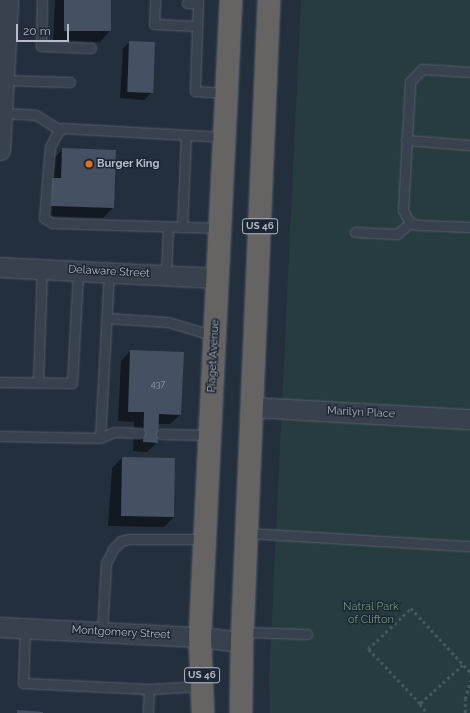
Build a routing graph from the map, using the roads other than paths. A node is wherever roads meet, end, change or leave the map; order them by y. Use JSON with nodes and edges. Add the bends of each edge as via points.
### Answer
{"nodes":[{"id":1,"x":8,"y":0,"type":"edge"},
{"id":2,"x":42,"y":0,"type":"edge"},
{"id":3,"x":231,"y":0,"type":"edge"},
{"id":4,"x":269,"y":0,"type":"edge"},
{"id":5,"x":157,"y":2,"type":"edge"},
{"id":6,"x":198,"y":2,"type":"edge"},
{"id":7,"x":187,"y":3,"type":"dead end"},
{"id":8,"x":197,"y":26,"type":"junction"},
{"id":9,"x":91,"y":48,"type":"dead end"},
{"id":10,"x":470,"y":72,"type":"edge"},
{"id":11,"x":4,"y":80,"type":"junction"},
{"id":12,"x":70,"y":82,"type":"dead end"},
{"id":13,"x":227,"y":93,"type":"junction"},
{"id":14,"x":2,"y":113,"type":"junction"},
{"id":15,"x":60,"y":130,"type":"junction"},
{"id":16,"x":186,"y":135,"type":"junction"},
{"id":17,"x":224,"y":137,"type":"junction"},
{"id":18,"x":406,"y":140,"type":"junction"},
{"id":19,"x":470,"y":144,"type":"edge"},
{"id":20,"x":0,"y":150,"type":"edge"},
{"id":21,"x":410,"y":222,"type":"junction"},
{"id":22,"x":168,"y":227,"type":"junction"},
{"id":23,"x":182,"y":227,"type":"junction"},
{"id":24,"x":220,"y":228,"type":"junction"},
{"id":25,"x":470,"y":228,"type":"edge"},
{"id":26,"x":355,"y":232,"type":"dead end"},
{"id":27,"x":0,"y":267,"type":"edge"},
{"id":28,"x":42,"y":269,"type":"junction"},
{"id":29,"x":78,"y":271,"type":"junction"},
{"id":30,"x":109,"y":272,"type":"junction"},
{"id":31,"x":166,"y":275,"type":"junction"},
{"id":32,"x":218,"y":278,"type":"junction"},
{"id":33,"x":107,"y":318,"type":"junction"},
{"id":34,"x":215,"y":336,"type":"junction"},
{"id":35,"x":0,"y":382,"type":"edge"},
{"id":36,"x":38,"y":382,"type":"junction"},
{"id":37,"x":253,"y":407,"type":"junction"},
{"id":38,"x":470,"y":419,"type":"edge"},
{"id":39,"x":140,"y":433,"type":"dead end"},
{"id":40,"x":161,"y":434,"type":"dead end"},
{"id":41,"x":210,"y":435,"type":"junction"},
{"id":42,"x":0,"y":436,"type":"edge"},
{"id":43,"x":100,"y":438,"type":"junction"},
{"id":44,"x":248,"y":533,"type":"junction"},
{"id":45,"x":205,"y":539,"type":"junction"},
{"id":46,"x":470,"y":546,"type":"edge"},
{"id":47,"x":0,"y":627,"type":"edge"},
{"id":48,"x":25,"y":628,"type":"junction"},
{"id":49,"x":102,"y":632,"type":"junction"},
{"id":50,"x":307,"y":634,"type":"dead end"},
{"id":51,"x":200,"y":637,"type":"junction"},
{"id":52,"x":242,"y":637,"type":"junction"},
{"id":53,"x":202,"y":686,"type":"junction"},
{"id":54,"x":149,"y":690,"type":"junction"},
{"id":55,"x":148,"y":713,"type":"edge"},
{"id":56,"x":203,"y":713,"type":"edge"},
{"id":57,"x":241,"y":713,"type":"edge"}],
"edges":[{"from":1,"to":11,"type":"street"},
{"from":2,"to":9,"type":"lane","via":[[41,46]]},
{"from":3,"to":13,"type":"highway","name":"Piaget Avenue","number":"US 46"},
{"from":4,"to":37,"type":"highway","number":"US 46"},
{"from":5,"to":8,"type":"lane","via":[[154,24]]},
{"from":6,"to":7,"type":"lane"},
{"from":6,"to":8,"type":"lane"},
{"from":8,"to":13,"type":"lane","via":[[195,91]]},
{"from":10,"to":18,"type":"lane","via":[[422,69],[415,75],[410,82]]},
{"from":11,"to":12,"type":"lane"},
{"from":11,"to":14,"type":"street"},
{"from":13,"to":17,"type":"highway","name":"Piaget Avenue","number":"US 46"},
{"from":14,"to":15,"type":"lane","via":[[36,115]]},
{"from":14,"to":20,"type":"street"},
{"from":15,"to":16,"type":"lane","via":[[62,128]]},
{"from":15,"to":22,"type":"lane","via":[[50,147],[44,218],[52,223]]},
{"from":16,"to":17,"type":"lane"},
{"from":16,"to":23,"type":"lane"},
{"from":17,"to":24,"type":"highway","name":"Piaget Avenue","number":"US 46"},
{"from":18,"to":19,"type":"lane"},
{"from":18,"to":21,"type":"lane","via":[[403,210]]},
{"from":21,"to":25,"type":"lane","via":[[419,225]]},
{"from":21,"to":26,"type":"lane","via":[[398,234]]},
{"from":22,"to":23,"type":"lane"},
{"from":22,"to":31,"type":"lane"},
{"from":23,"to":24,"type":"lane"},
{"from":24,"to":32,"type":"highway","name":"Piaget Avenue","number":"US 46"},
{"from":27,"to":28,"type":"street","name":"Delaware Street"},
{"from":28,"to":29,"type":"street","name":"Delaware Street"},
{"from":28,"to":36,"type":"lane"},
{"from":29,"to":30,"type":"street","name":"Delaware Street"},
{"from":29,"to":36,"type":"lane","via":[[72,383]]},
{"from":30,"to":31,"type":"street","name":"Delaware Street"},
{"from":30,"to":33,"type":"lane"},
{"from":31,"to":32,"type":"street","name":"Delaware Street"},
{"from":32,"to":34,"type":"highway","name":"Piaget Avenue","number":"US 46"},
{"from":33,"to":34,"type":"lane","via":[[168,322]]},
{"from":33,"to":43,"type":"lane"},
{"from":34,"to":41,"type":"highway","name":"Piaget Avenue","number":"US 46"},
{"from":35,"to":36,"type":"lane"},
{"from":37,"to":38,"type":"street","name":"Marilyn Place"},
{"from":37,"to":44,"type":"highway","number":"US 46"},
{"from":39,"to":43,"type":"lane","via":[[114,432]]},
{"from":40,"to":41,"type":"lane"},
{"from":41,"to":45,"type":"highway","name":"Piaget Avenue","number":"US 46"},
{"from":42,"to":43,"type":"lane"},
{"from":44,"to":46,"type":"lane"},
{"from":44,"to":52,"type":"highway","number":"US 46"},
{"from":45,"to":49,"type":"lane","via":[[130,538],[121,541],[113,549],[106,563]]},
{"from":45,"to":51,"type":"highway","name":"Piaget Avenue","number":"US 46"},
{"from":47,"to":48,"type":"street","name":"Montgomery Street"},
{"from":48,"to":49,"type":"street","name":"Montgomery Street"},
{"from":48,"to":54,"type":"lane","via":[[24,683]]},
{"from":49,"to":51,"type":"street","name":"Montgomery Street"},
{"from":50,"to":52,"type":"lane"},
{"from":51,"to":52,"type":"street","name":"Montgomery Street"},
{"from":51,"to":53,"type":"highway","name":"Piaget Avenue","number":"US 46"},
{"from":52,"to":57,"type":"highway","number":"US 46"},
{"from":53,"to":54,"type":"lane"},
{"from":53,"to":56,"type":"highway","name":"Piaget Avenue","number":"US 46"},
{"from":54,"to":55,"type":"lane"}]}
